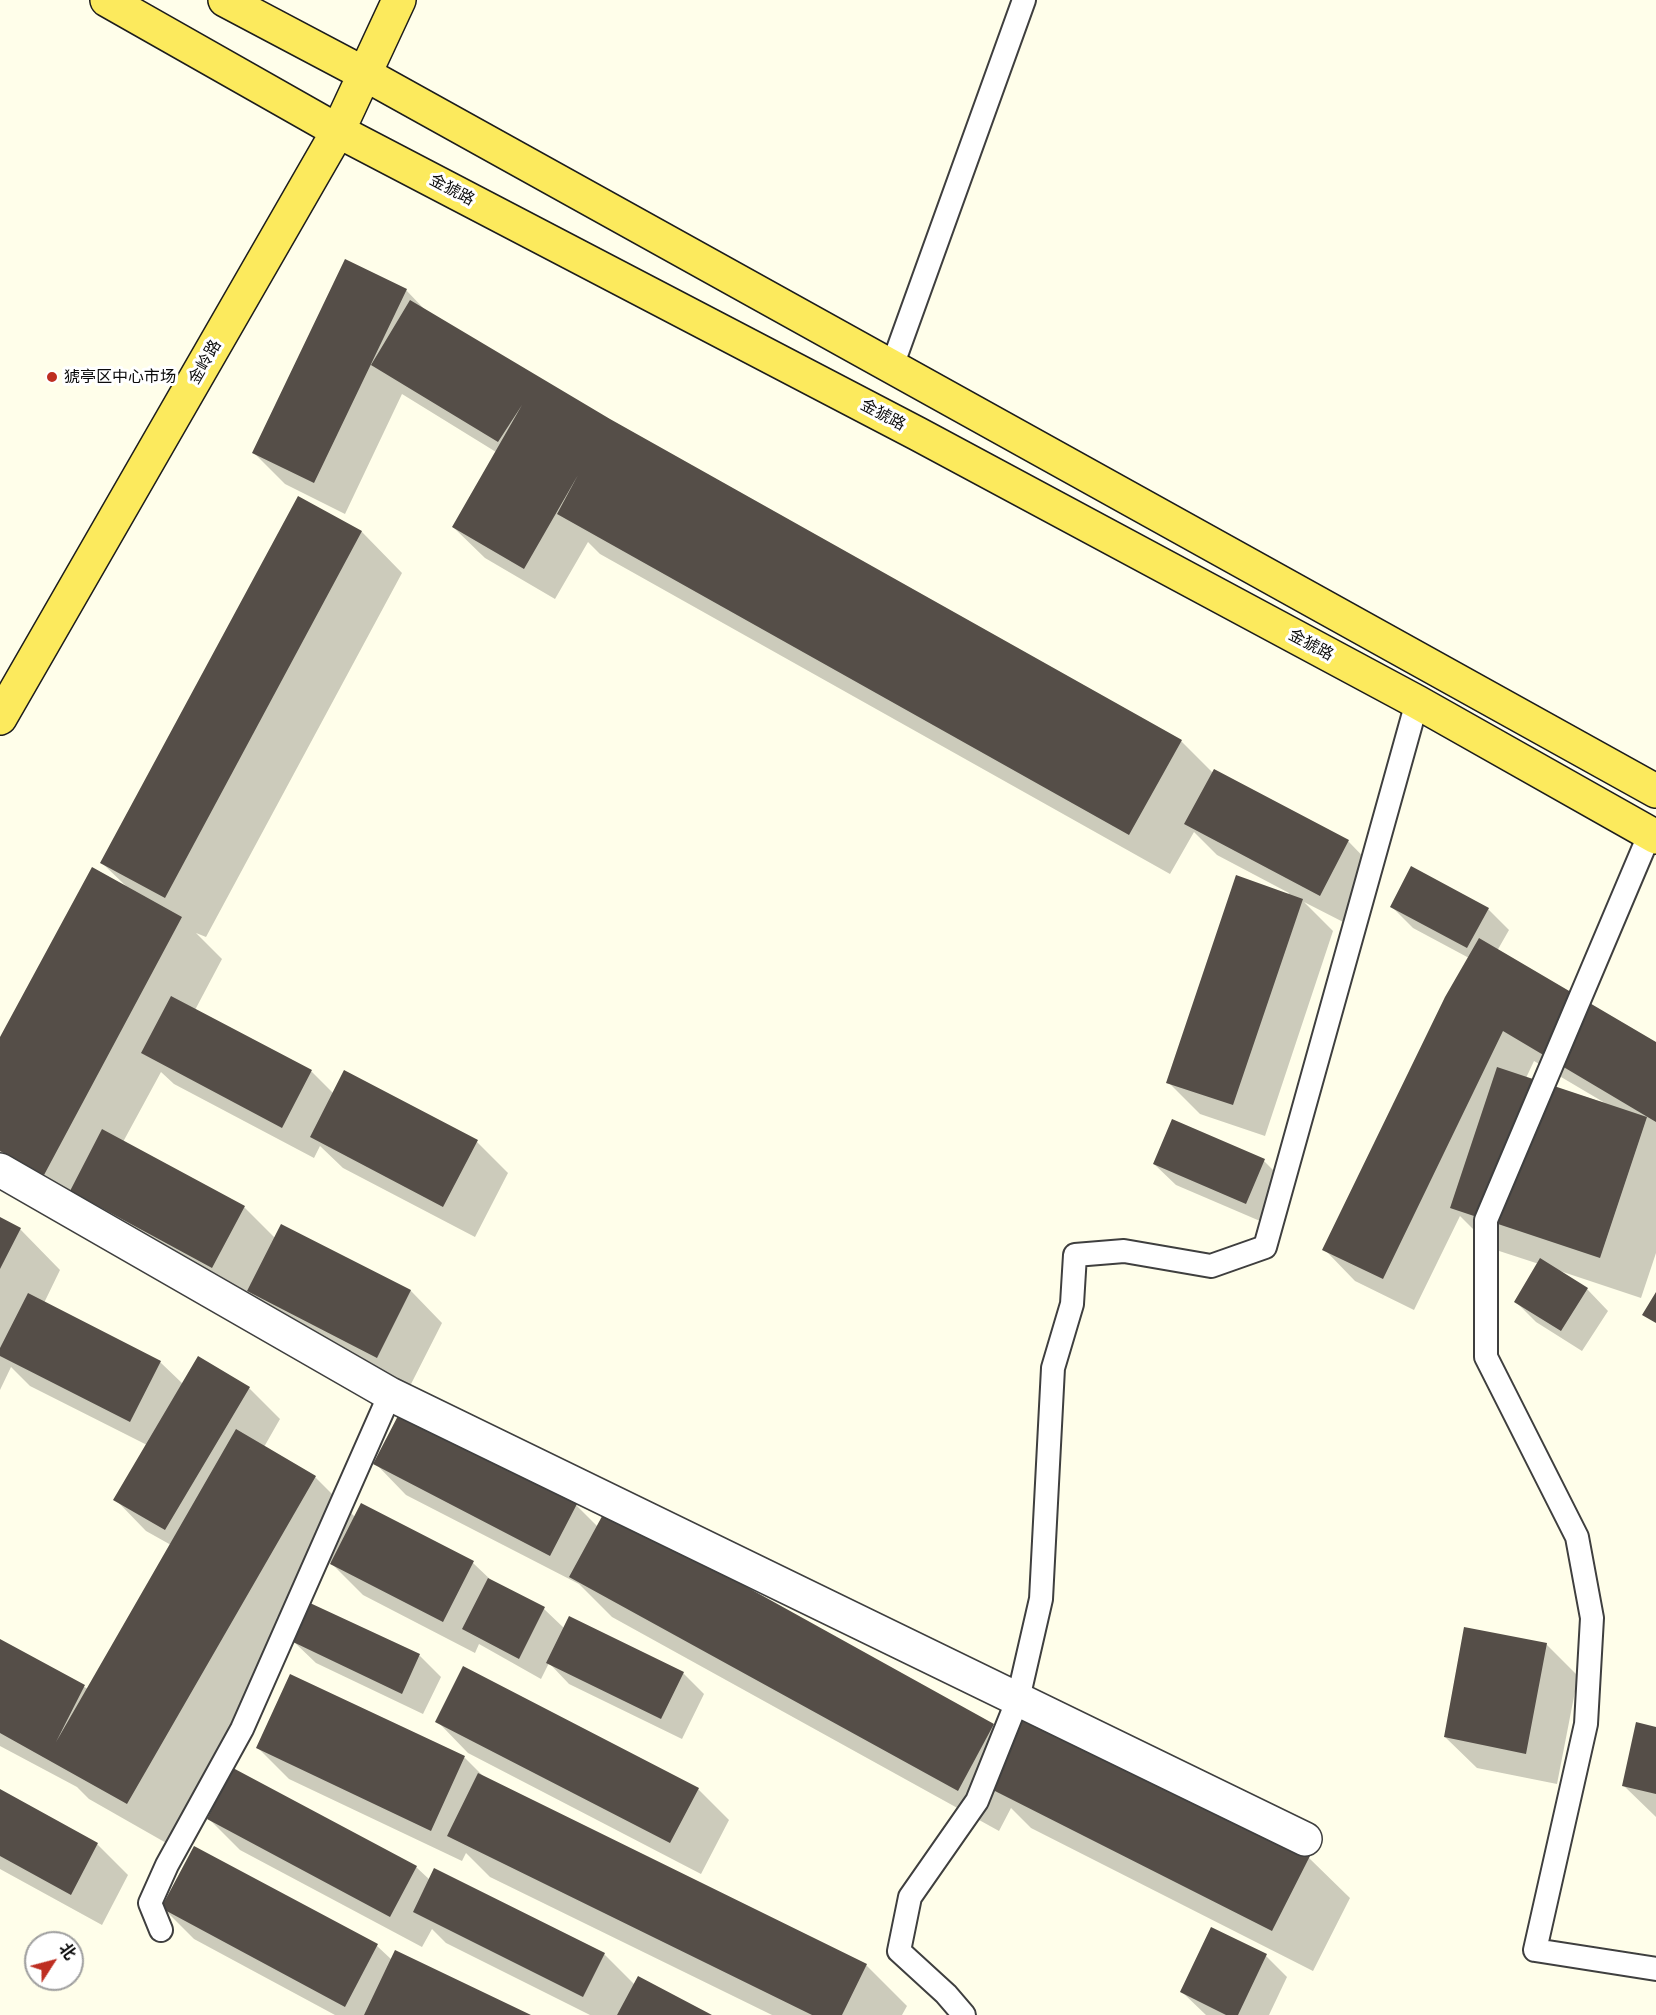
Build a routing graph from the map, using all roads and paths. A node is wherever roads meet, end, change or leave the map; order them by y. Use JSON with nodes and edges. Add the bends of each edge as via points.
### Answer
{"nodes":[{"id":1,"x":107,"y":0,"type":"edge"},
{"id":2,"x":225,"y":0,"type":"edge"},
{"id":3,"x":399,"y":0,"type":"edge"},
{"id":4,"x":1024,"y":0,"type":"edge"},
{"id":5,"x":363,"y":74,"type":"junction"},
{"id":6,"x":338,"y":131,"type":"junction"},
{"id":7,"x":891,"y":369,"type":"junction"},
{"id":8,"x":1417,"y":702,"type":"junction"},
{"id":9,"x":0,"y":718,"type":"edge"},
{"id":10,"x":1656,"y":791,"type":"edge"},
{"id":11,"x":1653,"y":835,"type":"edge"},
{"id":12,"x":0,"y":1170,"type":"edge"},
{"id":13,"x":390,"y":1394,"type":"junction"},
{"id":14,"x":1018,"y":1699,"type":"junction"},
{"id":15,"x":1305,"y":1839,"type":"dead end"},
{"id":16,"x":161,"y":1930,"type":"dead end"},
{"id":17,"x":1656,"y":1969,"type":"edge"},
{"id":18,"x":964,"y":2015,"type":"edge"}],
"edges":[{"from":1,"to":6,"type":"main road","name":"金猇路"},
{"from":2,"to":5,"type":"main road"},
{"from":3,"to":5,"type":"main road","name":"金岭路"},
{"from":4,"to":7,"type":"lane"},
{"from":5,"to":6,"type":"main road","name":"金岭路"},
{"from":5,"to":7,"type":"main road"},
{"from":6,"to":8,"type":"main road","name":"金猇路","via":[[918,434]]},
{"from":6,"to":9,"type":"main road","name":"金岭路"},
{"from":7,"to":10,"type":"main road"},
{"from":8,"to":11,"type":"main road","name":"金猇路"},
{"from":8,"to":14,"type":"lane","via":[[1265,1247],[1211,1266],[1124,1251],[1075,1254],[1072,1304],[1053,1368],[1041,1599]]},
{"from":11,"to":17,"type":"lane","via":[[1486,1220],[1486,1357],[1577,1537],[1592,1618],[1586,1724],[1535,1950]]},
{"from":12,"to":13,"type":"street"},
{"from":13,"to":14,"type":"street"},
{"from":13,"to":16,"type":"lane","via":[[242,1729],[150,1903]]},
{"from":14,"to":15,"type":"street"},
{"from":14,"to":18,"type":"lane","via":[[977,1801],[910,1897],[898,1951]]}]}
